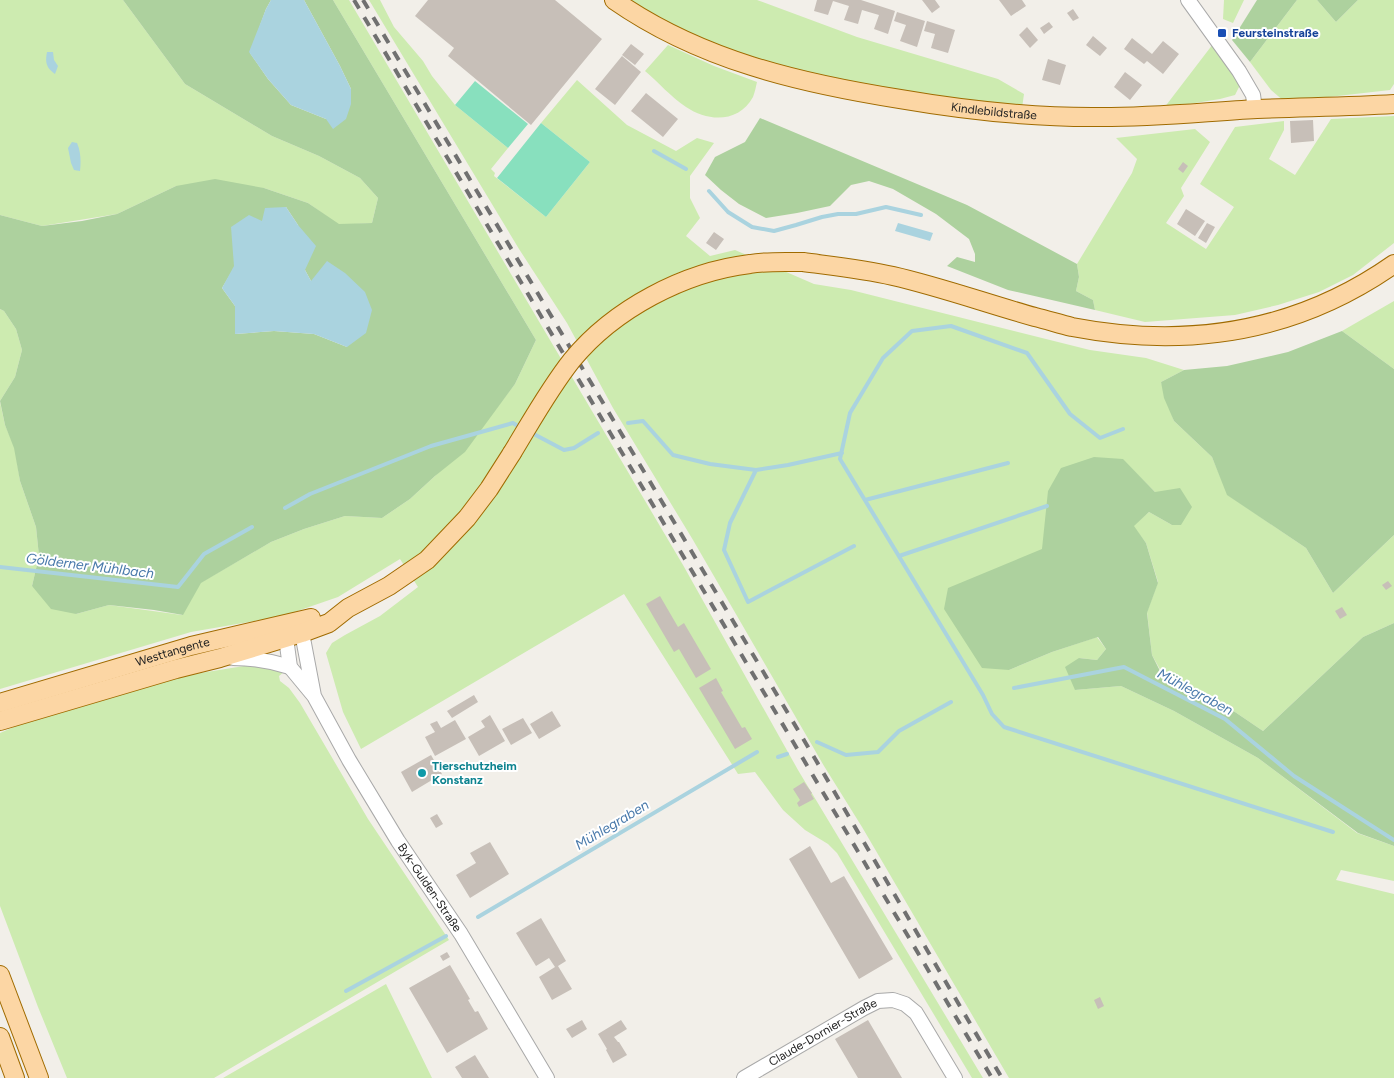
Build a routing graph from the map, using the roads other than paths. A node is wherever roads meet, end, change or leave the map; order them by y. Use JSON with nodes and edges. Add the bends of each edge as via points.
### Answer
{"nodes":[{"id":1,"x":614,"y":0,"type":"edge"},
{"id":2,"x":1188,"y":0,"type":"edge"},
{"id":3,"x":1394,"y":104,"type":"edge"},
{"id":4,"x":1255,"y":110,"type":"junction"},
{"id":5,"x":1394,"y":264,"type":"edge"},
{"id":6,"x":293,"y":632,"type":"junction"},
{"id":7,"x":220,"y":658,"type":"junction"},
{"id":8,"x":290,"y":667,"type":"junction"},
{"id":9,"x":314,"y":696,"type":"junction"},
{"id":10,"x":0,"y":703,"type":"edge"},
{"id":11,"x":0,"y":721,"type":"edge"},
{"id":12,"x":0,"y":975,"type":"edge"},
{"id":13,"x":0,"y":1037,"type":"edge"},
{"id":14,"x":15,"y":1078,"type":"edge"},
{"id":15,"x":39,"y":1078,"type":"edge"},
{"id":16,"x":548,"y":1078,"type":"edge"},
{"id":17,"x":744,"y":1078,"type":"edge"},
{"id":18,"x":955,"y":1078,"type":"edge"}],
"edges":[{"from":1,"to":4,"type":"main road","name":"Kindlebildstraße","via":[[667,32],[736,61],[822,86],[884,97],[1028,115],[1093,118]]},
{"from":2,"to":4,"type":"street","via":[[1239,70],[1253,95]]},
{"from":3,"to":4,"type":"main road","name":"Kindlebildstraße"},
{"from":5,"to":6,"type":"main road","name":"Westtangente","bridge":true,"via":[[1371,281],[1318,307],[1268,324],[1187,336],[1121,334],[1071,326],[894,276],[803,262],[750,263],[690,278],[644,300],[585,346],[563,373],[489,489],[467,518],[427,560],[389,586]]},
{"from":6,"to":7,"type":"main road","name":"Westtangente"},
{"from":6,"to":8,"type":"street"},
{"from":6,"to":9,"type":"street","name":"Byk-Gulden-Straße"},
{"from":6,"to":10,"type":"main road","name":"Westtangente","via":[[236,634]]},
{"from":7,"to":8,"type":"street","via":[[274,661]]},
{"from":7,"to":11,"type":"main road","name":"Westtangente"},
{"from":8,"to":9,"type":"street","name":"Byk-Gulden-Straße"},
{"from":9,"to":16,"type":"street","name":"Byk-Gulden-Straße","via":[[398,841],[461,934]]},
{"from":12,"to":15,"type":"main road"},
{"from":13,"to":14,"type":"main road"},
{"from":17,"to":18,"type":"street","name":"Claude-Dornier-Straße","via":[[864,1008],[878,1001],[893,1000],[905,1004],[916,1014]]}]}
